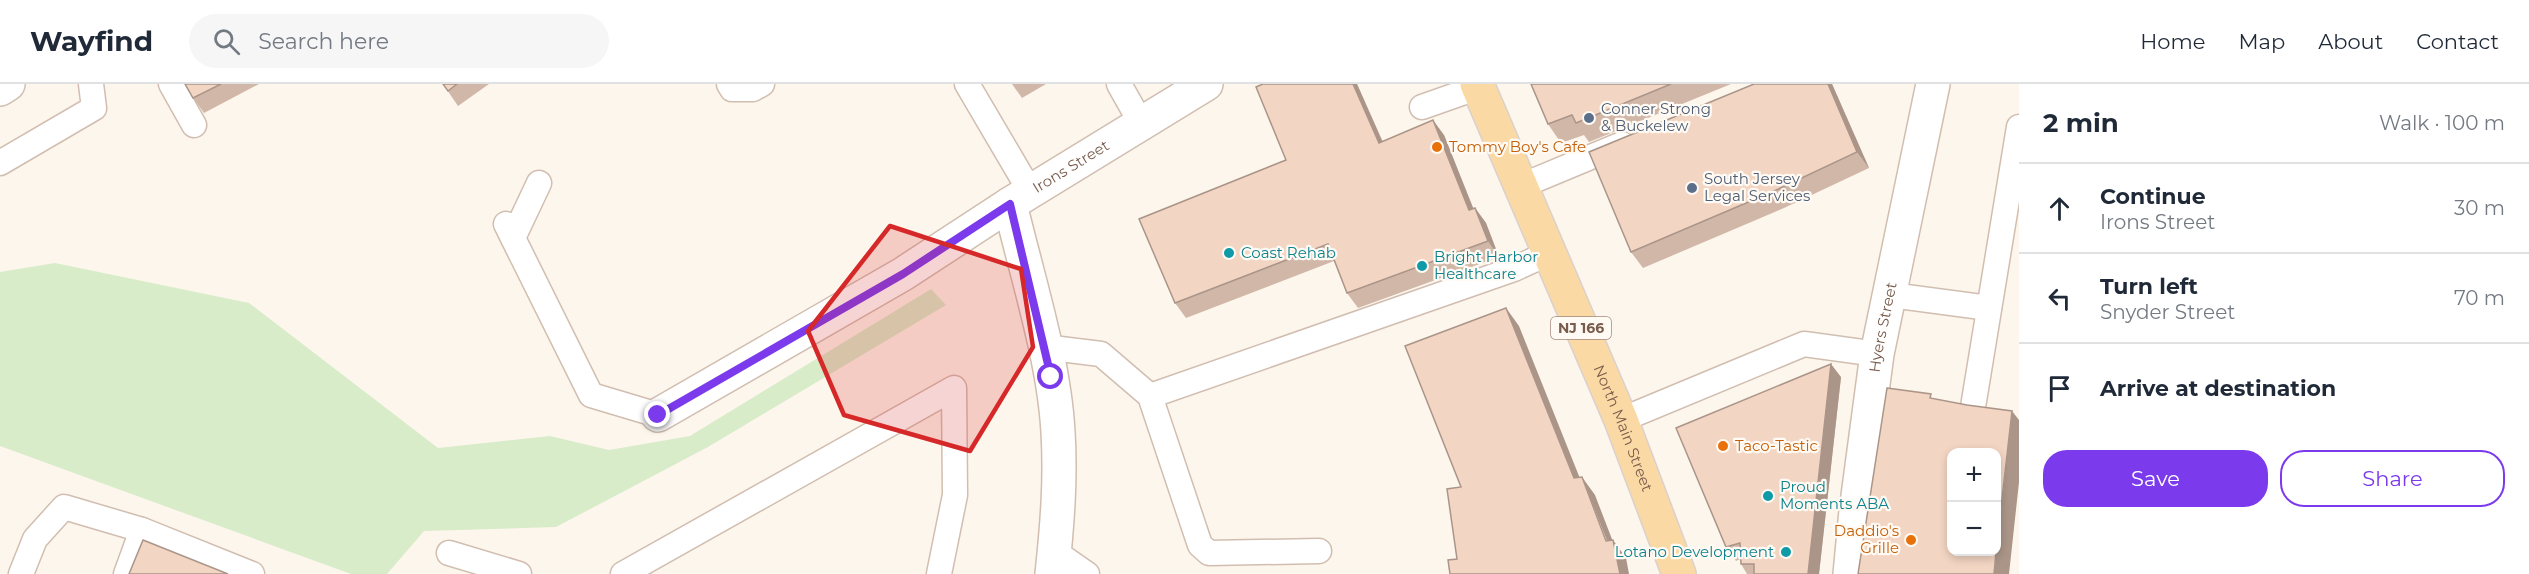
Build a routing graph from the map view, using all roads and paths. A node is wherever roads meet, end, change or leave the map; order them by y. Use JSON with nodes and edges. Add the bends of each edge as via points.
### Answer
{"nodes":[{"id":1,"x":8,"y":84,"type":"edge"},
{"id":2,"x":92,"y":84,"type":"edge"},
{"id":3,"x":171,"y":84,"type":"edge"},
{"id":4,"x":729,"y":84,"type":"edge"},
{"id":5,"x":762,"y":84,"type":"edge"},
{"id":6,"x":967,"y":84,"type":"edge"},
{"id":7,"x":1119,"y":84,"type":"edge"},
{"id":8,"x":1206,"y":84,"type":"edge"},
{"id":9,"x":1933,"y":84,"type":"edge"},
{"id":10,"x":1478,"y":86,"type":"edge"},
{"id":11,"x":0,"y":89,"type":"edge"},
{"id":12,"x":1422,"y":107,"type":"dead end"},
{"id":13,"x":1141,"y":123,"type":"junction"},
{"id":14,"x":194,"y":125,"type":"dead end"},
{"id":15,"x":2019,"y":127,"type":"edge"},
{"id":16,"x":1640,"y":137,"type":"edge"},
{"id":17,"x":0,"y":163,"type":"edge"},
{"id":18,"x":539,"y":183,"type":"dead end"},
{"id":19,"x":1521,"y":186,"type":"junction"},
{"id":20,"x":1020,"y":197,"type":"junction"},
{"id":21,"x":1549,"y":253,"type":"junction"},
{"id":22,"x":1891,"y":295,"type":"junction"},
{"id":23,"x":1989,"y":308,"type":"junction"},
{"id":24,"x":1044,"y":347,"type":"junction"},
{"id":25,"x":1877,"y":354,"type":"junction"},
{"id":26,"x":1150,"y":396,"type":"junction"},
{"id":27,"x":1973,"y":407,"type":"edge"},
{"id":28,"x":658,"y":415,"type":"joint"},
{"id":29,"x":1621,"y":420,"type":"junction"},
{"id":30,"x":142,"y":531,"type":"junction"},
{"id":31,"x":1319,"y":551,"type":"dead end"},
{"id":32,"x":449,"y":553,"type":"dead end"},
{"id":33,"x":1053,"y":562,"type":"edge"},
{"id":34,"x":21,"y":574,"type":"edge"},
{"id":35,"x":126,"y":574,"type":"edge"},
{"id":36,"x":252,"y":574,"type":"edge"},
{"id":37,"x":519,"y":574,"type":"edge"},
{"id":38,"x":622,"y":574,"type":"edge"},
{"id":39,"x":939,"y":574,"type":"edge"},
{"id":40,"x":1087,"y":574,"type":"edge"},
{"id":41,"x":1679,"y":574,"type":"edge"},
{"id":42,"x":1850,"y":574,"type":"edge"}],
"edges":[{"from":1,"to":11,"type":"street"},
{"from":2,"to":17,"type":"lane","via":[[94,108]]},
{"from":3,"to":14,"type":"lane"},
{"from":4,"to":5,"type":"lane","via":[[732,89],[753,89]]},
{"from":6,"to":20,"type":"lane"},
{"from":7,"to":13,"type":"lane"},
{"from":8,"to":13,"type":"street","name":"Irons Street"},
{"from":9,"to":22,"type":"street","name":"Hyers Street"},
{"from":10,"to":12,"type":"lane"},
{"from":10,"to":19,"type":"main road","name":"North Main Street","number":"NJ 166"},
{"from":13,"to":20,"type":"street","name":"Irons Street"},
{"from":15,"to":23,"type":"lane"},
{"from":16,"to":19,"type":"lane"},
{"from":18,"to":28,"type":"lane","via":[[509,231],[591,395]]},
{"from":19,"to":21,"type":"main road","name":"North Main Street","number":"NJ 166"},
{"from":20,"to":24,"type":"street"},
{"from":20,"to":28,"type":"street","name":"Irons Street","via":[[903,274]]},
{"from":21,"to":26,"type":"lane","via":[[1514,269]]},
{"from":21,"to":29,"type":"main road","name":"North Main Street","number":"NJ 166"},
{"from":22,"to":23,"type":"lane"},
{"from":22,"to":25,"type":"street","name":"Hyers Street"},
{"from":23,"to":27,"type":"lane"},
{"from":24,"to":26,"type":"lane","via":[[1101,354]]},
{"from":24,"to":33,"type":"street","via":[[1058,430]]},
{"from":25,"to":29,"type":"lane","via":[[1804,344]]},
{"from":25,"to":42,"type":"street","name":"Hyers Street"},
{"from":26,"to":31,"type":"lane","via":[[1200,545],[1209,553]]},
{"from":29,"to":41,"type":"main road","name":"North Main Street","number":"NJ 166"},
{"from":30,"to":34,"type":"lane","via":[[64,507],[35,539]]},
{"from":30,"to":35,"type":"lane"},
{"from":30,"to":36,"type":"lane"},
{"from":32,"to":37,"type":"lane"},
{"from":33,"to":40,"type":"lane"},
{"from":38,"to":39,"type":"lane","via":[[954,388],[955,495]]}]}
